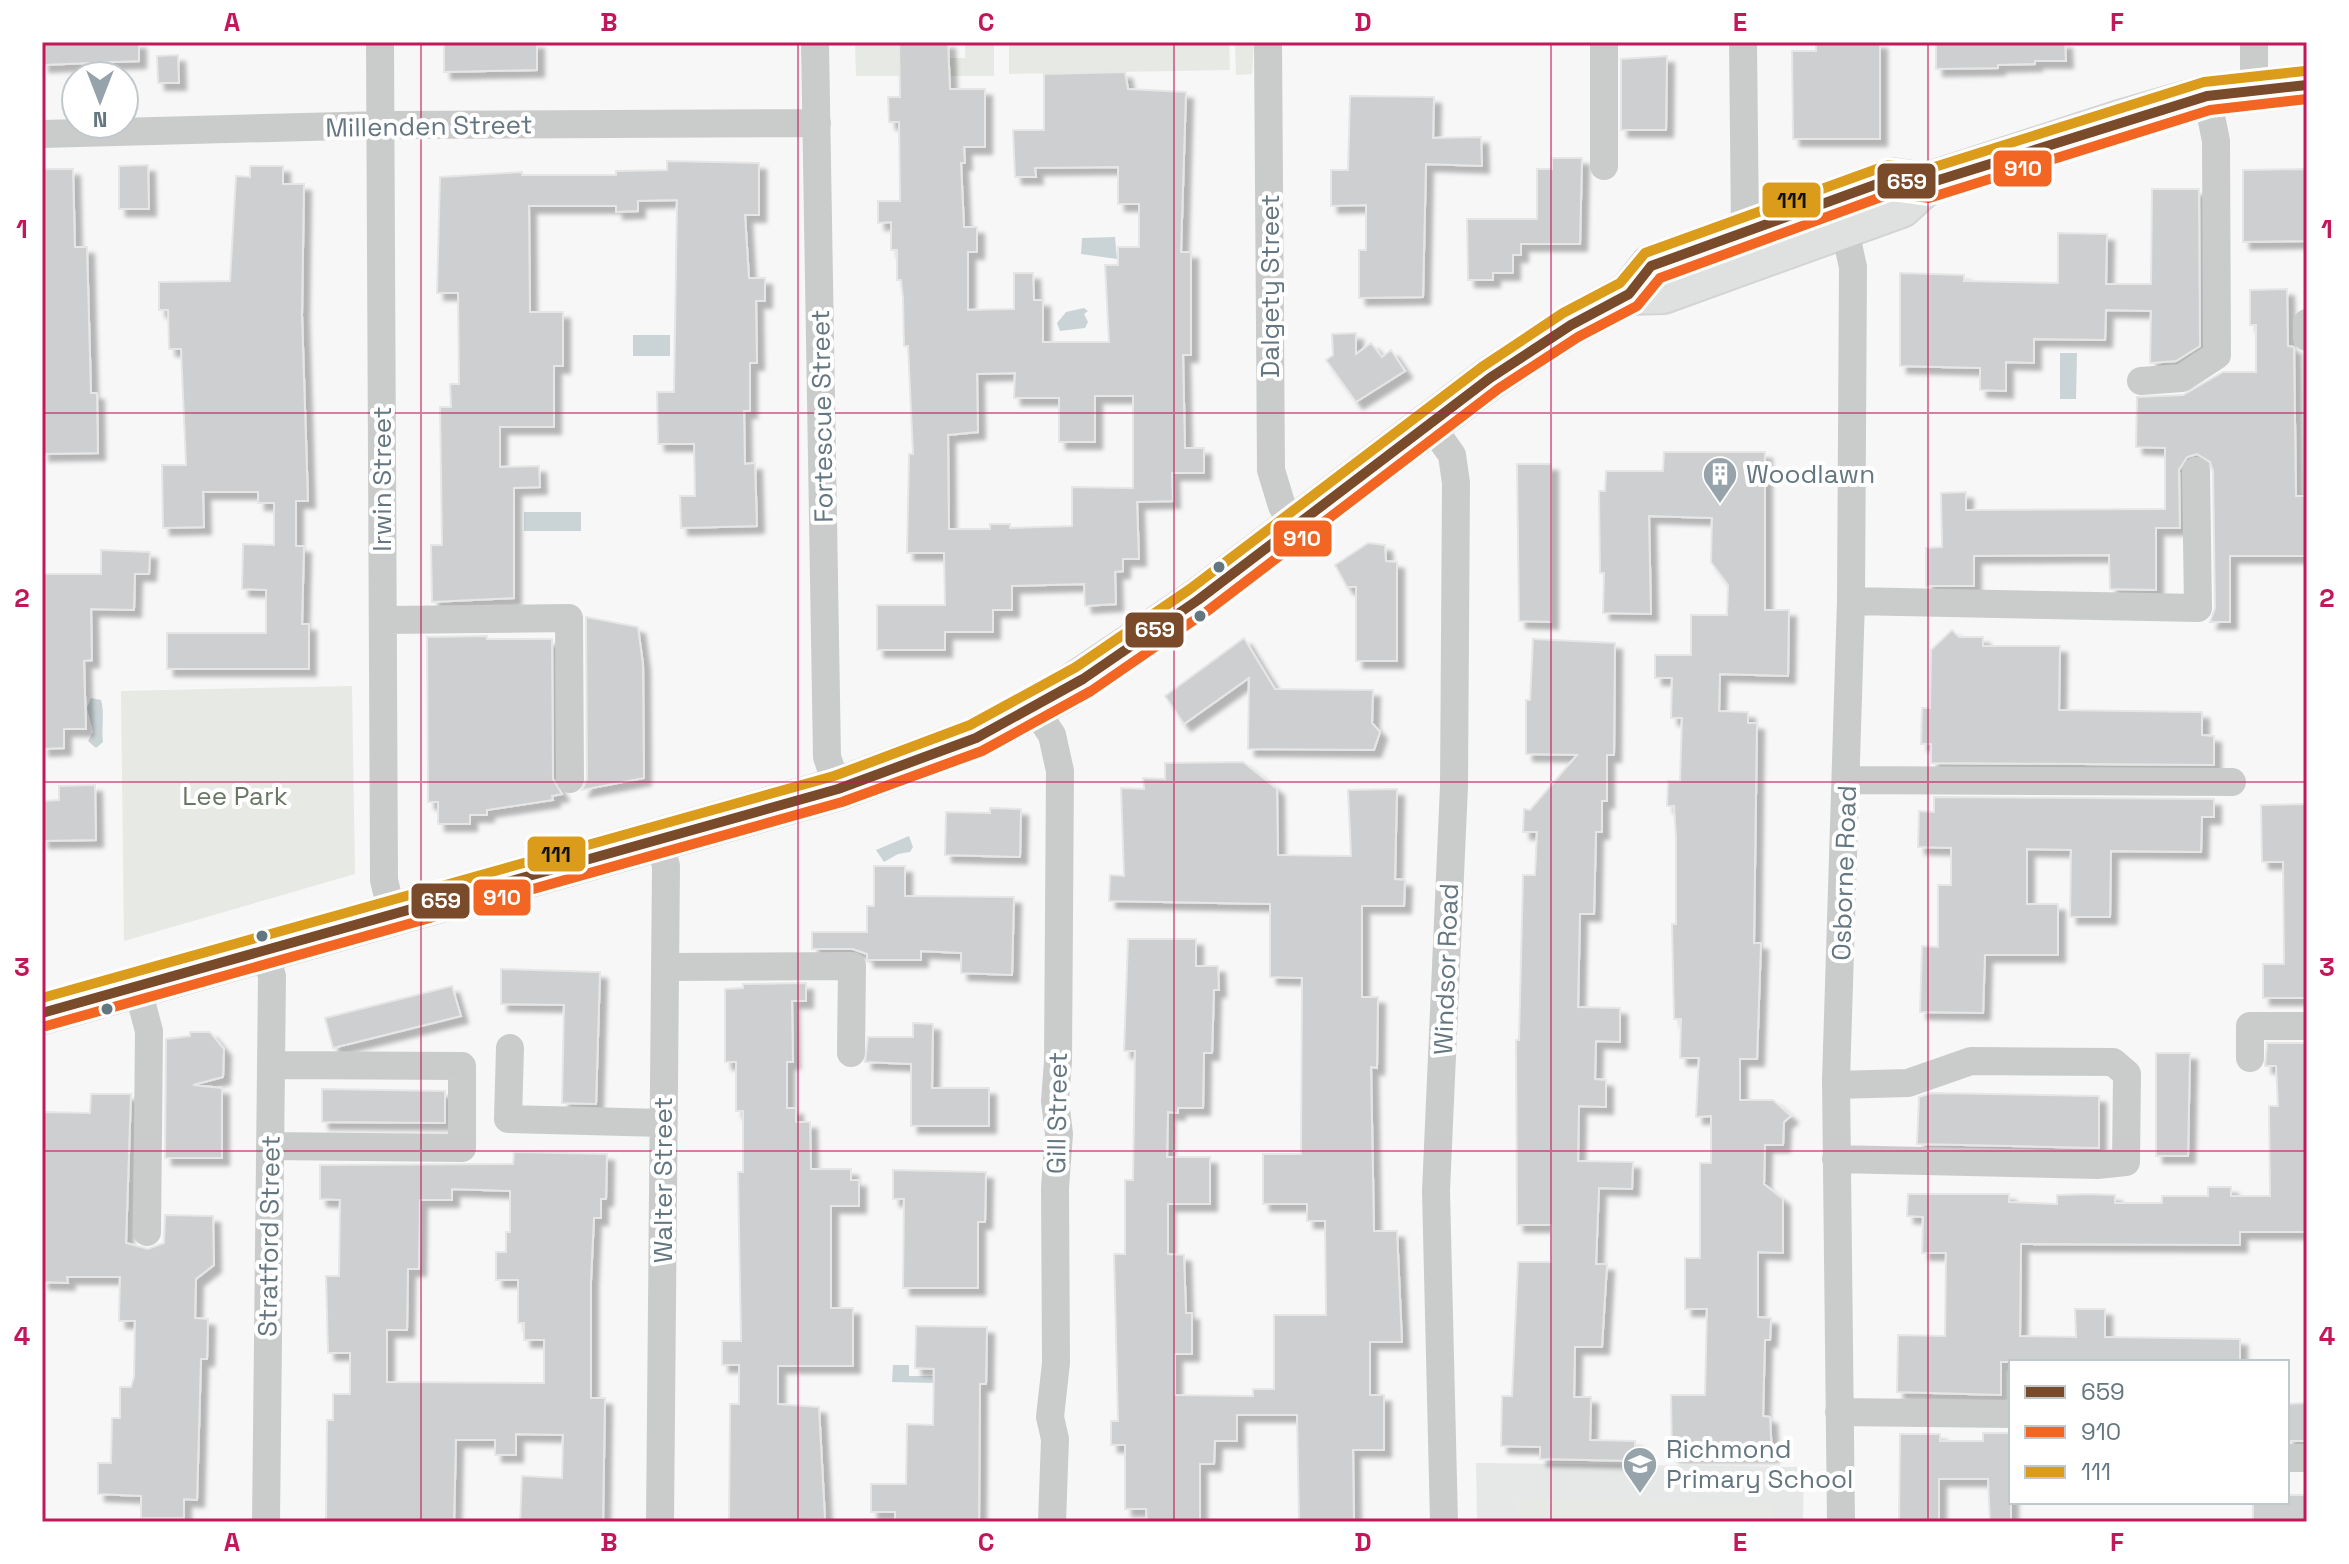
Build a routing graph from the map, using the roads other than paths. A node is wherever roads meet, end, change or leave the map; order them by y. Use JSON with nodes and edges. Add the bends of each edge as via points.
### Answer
{"nodes":[{"id":1,"x":380,"y":42,"type":"edge"},
{"id":2,"x":815,"y":42,"type":"edge"},
{"id":3,"x":1268,"y":42,"type":"edge"},
{"id":4,"x":1604,"y":42,"type":"edge"},
{"id":5,"x":1743,"y":42,"type":"edge"},
{"id":6,"x":2254,"y":42,"type":"edge"},
{"id":7,"x":2307,"y":85,"type":"edge"},
{"id":8,"x":2254,"y":89,"type":"junction"},
{"id":9,"x":2207,"y":96,"type":"junction"},
{"id":10,"x":817,"y":123,"type":"junction"},
{"id":11,"x":381,"y":125,"type":"junction"},
{"id":12,"x":42,"y":134,"type":"edge"},
{"id":13,"x":1604,"y":166,"type":"dead end"},
{"id":14,"x":1926,"y":184,"type":"junction"},
{"id":15,"x":1844,"y":226,"type":"junction"},
{"id":16,"x":1745,"y":230,"type":"junction"},
{"id":17,"x":1629,"y":294,"type":"junction"},
{"id":18,"x":2307,"y":323,"type":"edge"},
{"id":19,"x":2307,"y":337,"type":"edge"},
{"id":20,"x":2141,"y":381,"type":"dead end"},
{"id":21,"x":1430,"y":424,"type":"junction"},
{"id":22,"x":2196,"y":471,"type":"dead end"},
{"id":23,"x":1295,"y":525,"type":"junction"},
{"id":24,"x":1851,"y":601,"type":"junction"},
{"id":25,"x":383,"y":620,"type":"junction"},
{"id":26,"x":1034,"y":708,"type":"junction"},
{"id":27,"x":570,"y":779,"type":"dead end"},
{"id":28,"x":1847,"y":780,"type":"junction"},
{"id":29,"x":2232,"y":782,"type":"dead end"},
{"id":30,"x":838,"y":789,"type":"junction"},
{"id":31,"x":659,"y":839,"type":"junction"},
{"id":32,"x":392,"y":914,"type":"junction"},
{"id":33,"x":264,"y":951,"type":"junction"},
{"id":34,"x":665,"y":967,"type":"junction"},
{"id":35,"x":137,"y":986,"type":"junction"},
{"id":36,"x":42,"y":1013,"type":"edge"},
{"id":37,"x":2307,"y":1026,"type":"edge"},
{"id":38,"x":510,"y":1048,"type":"dead end"},
{"id":39,"x":851,"y":1053,"type":"dead end"},
{"id":40,"x":2250,"y":1058,"type":"dead end"},
{"id":41,"x":271,"y":1065,"type":"junction"},
{"id":42,"x":1836,"y":1085,"type":"junction"},
{"id":43,"x":663,"y":1123,"type":"junction"},
{"id":44,"x":270,"y":1146,"type":"junction"},
{"id":45,"x":1836,"y":1159,"type":"junction"},
{"id":46,"x":147,"y":1232,"type":"dead end"},
{"id":47,"x":1839,"y":1412,"type":"junction"},
{"id":48,"x":2009,"y":1414,"type":"edge"},
{"id":49,"x":266,"y":1522,"type":"edge"},
{"id":50,"x":660,"y":1522,"type":"edge"},
{"id":51,"x":1052,"y":1522,"type":"edge"},
{"id":52,"x":1444,"y":1522,"type":"edge"},
{"id":53,"x":1841,"y":1522,"type":"edge"}],
"edges":[{"from":1,"to":11,"type":"street","name":"Irwin Street"},
{"from":2,"to":10,"type":"street","name":"Fortescue Street"},
{"from":3,"to":23,"type":"street","name":"Dalgety Street","via":[[1271,470],[1282,506]]},
{"from":4,"to":13,"type":"street"},
{"from":5,"to":16,"type":"street"},
{"from":6,"to":8,"type":"street"},
{"from":7,"to":8,"type":"highway"},
{"from":8,"to":9,"type":"highway"},
{"from":9,"to":14,"type":"highway"},
{"from":9,"to":20,"type":"street","via":[[2216,141],[2217,355],[2182,378]]},
{"from":10,"to":11,"type":"street","name":"Millenden Street"},
{"from":10,"to":30,"type":"street","name":"Fortescue Street","via":[[827,757]]},
{"from":11,"to":12,"type":"street","name":"Millenden Street"},
{"from":11,"to":25,"type":"street","name":"Irwin Street"},
{"from":14,"to":15,"type":"highway","via":[[1901,207]]},
{"from":14,"to":16,"type":"highway","via":[[1891,179]]},
{"from":15,"to":17,"type":"highway","via":[[1663,293]]},
{"from":15,"to":24,"type":"street","name":"Osborne Road","via":[[1853,267]]},
{"from":16,"to":17,"type":"highway","via":[[1651,266]]},
{"from":17,"to":21,"type":"highway","via":[[1559,332]]},
{"from":18,"to":19,"type":"street"},
{"from":21,"to":23,"type":"highway"},
{"from":21,"to":52,"type":"street","name":"Windsor Road","via":[[1452,455],[1456,483],[1454,786],[1436,1191]]},
{"from":22,"to":24,"type":"street","via":[[2198,608]]},
{"from":23,"to":26,"type":"highway","via":[[1198,600]]},
{"from":24,"to":28,"type":"street","name":"Osborne Road"},
{"from":25,"to":27,"type":"street","via":[[569,618]]},
{"from":25,"to":32,"type":"street","name":"Irwin Street","via":[[384,880]]},
{"from":26,"to":30,"type":"highway","via":[[924,760]]},
{"from":26,"to":51,"type":"street","name":"Gill Street","via":[[1052,735],[1060,771]]},
{"from":28,"to":29,"type":"street"},
{"from":28,"to":42,"type":"street","name":"Osborne Road"},
{"from":30,"to":31,"type":"highway"},
{"from":31,"to":32,"type":"highway"},
{"from":31,"to":34,"type":"street","name":"Walter Street","via":[[666,866]]},
{"from":32,"to":33,"type":"highway"},
{"from":33,"to":35,"type":"highway"},
{"from":33,"to":41,"type":"street","name":"Stratford Street","via":[[272,976]]},
{"from":34,"to":39,"type":"street","via":[[852,966]]},
{"from":34,"to":43,"type":"street","name":"Walter Street"},
{"from":35,"to":36,"type":"highway"},
{"from":35,"to":46,"type":"street","via":[[149,1031]]},
{"from":37,"to":40,"type":"street","via":[[2250,1026]]},
{"from":38,"to":43,"type":"street","via":[[508,1119]]},
{"from":41,"to":44,"type":"street","name":"Stratford Street"},
{"from":41,"to":44,"type":"street","via":[[462,1066],[462,1148]]},
{"from":42,"to":45,"type":"street","name":"Osborne Road"},
{"from":42,"to":45,"type":"street","via":[[1908,1083],[1971,1061],[2113,1062],[2127,1074],[2126,1162]]},
{"from":43,"to":50,"type":"street","name":"Walter Street"},
{"from":44,"to":49,"type":"street","name":"Stratford Street"},
{"from":45,"to":47,"type":"street","name":"Osborne Road"},
{"from":47,"to":48,"type":"street"},
{"from":47,"to":53,"type":"street","name":"Osborne Road"}]}
